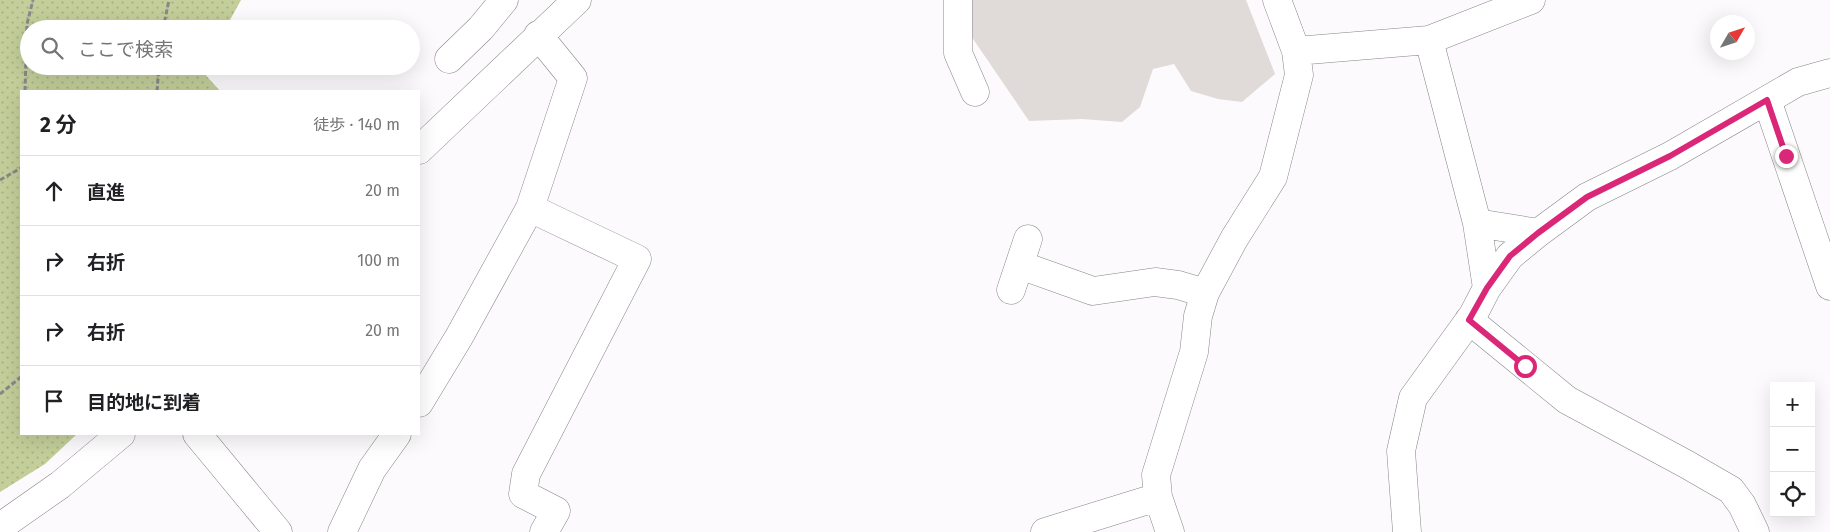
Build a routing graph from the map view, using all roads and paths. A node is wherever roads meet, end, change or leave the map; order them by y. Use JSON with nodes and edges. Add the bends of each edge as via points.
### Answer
{"nodes":[{"id":1,"x":33,"y":0,"type":"edge"},
{"id":2,"x":169,"y":0,"type":"edge"},
{"id":3,"x":504,"y":0,"type":"edge"},
{"id":4,"x":578,"y":0,"type":"edge"},
{"id":5,"x":958,"y":0,"type":"edge"},
{"id":6,"x":1277,"y":0,"type":"edge"},
{"id":7,"x":1531,"y":0,"type":"edge"},
{"id":8,"x":28,"y":20,"type":"edge"},
{"id":9,"x":166,"y":20,"type":"edge"},
{"id":10,"x":538,"y":35,"type":"junction"},
{"id":11,"x":1429,"y":40,"type":"junction"},
{"id":12,"x":1296,"y":51,"type":"junction"},
{"id":13,"x":449,"y":58,"type":"dead end"},
{"id":14,"x":1830,"y":74,"type":"edge"},
{"id":15,"x":25,"y":75,"type":"edge"},
{"id":16,"x":158,"y":75,"type":"edge"},
{"id":17,"x":25,"y":90,"type":"edge"},
{"id":18,"x":157,"y":90,"type":"edge"},
{"id":19,"x":975,"y":92,"type":"dead end"},
{"id":20,"x":1767,"y":100,"type":"junction"},
{"id":21,"x":420,"y":149,"type":"edge"},
{"id":22,"x":20,"y":169,"type":"edge"},
{"id":23,"x":0,"y":180,"type":"edge"},
{"id":24,"x":530,"y":208,"type":"junction"},
{"id":25,"x":1477,"y":223,"type":"junction"},
{"id":26,"x":1538,"y":233,"type":"junction"},
{"id":27,"x":1028,"y":239,"type":"dead end"},
{"id":28,"x":1020,"y":265,"type":"junction"},
{"id":29,"x":1830,"y":286,"type":"edge"},
{"id":30,"x":1487,"y":288,"type":"junction"},
{"id":31,"x":1011,"y":290,"type":"dead end"},
{"id":32,"x":1205,"y":292,"type":"junction"},
{"id":33,"x":1469,"y":320,"type":"junction"},
{"id":34,"x":20,"y":378,"type":"edge"},
{"id":35,"x":0,"y":394,"type":"edge"},
{"id":36,"x":420,"y":401,"type":"edge"},
{"id":37,"x":120,"y":435,"type":"edge"},
{"id":38,"x":197,"y":435,"type":"edge"},
{"id":39,"x":396,"y":435,"type":"edge"},
{"id":40,"x":1158,"y":497,"type":"junction"},
{"id":41,"x":0,"y":527,"type":"edge"},
{"id":42,"x":278,"y":532,"type":"edge"},
{"id":43,"x":342,"y":532,"type":"edge"},
{"id":44,"x":544,"y":532,"type":"edge"},
{"id":45,"x":1045,"y":532,"type":"edge"},
{"id":46,"x":1170,"y":532,"type":"edge"},
{"id":47,"x":1407,"y":532,"type":"edge"},
{"id":48,"x":1755,"y":532,"type":"edge"}],
"edges":[{"from":1,"to":8,"type":"path"},
{"from":2,"to":9,"type":"path"},
{"from":3,"to":13,"type":"street","via":[[481,28]]},
{"from":4,"to":10,"type":"street"},
{"from":5,"to":19,"type":"street","via":[[958,53]]},
{"from":6,"to":12,"type":"street"},
{"from":7,"to":11,"type":"street"},
{"from":10,"to":21,"type":"street"},
{"from":10,"to":24,"type":"street","via":[[573,78]]},
{"from":11,"to":12,"type":"street"},
{"from":11,"to":25,"type":"street"},
{"from":12,"to":32,"type":"street","via":[[1299,74],[1273,177]]},
{"from":14,"to":20,"type":"street","via":[[1798,82]]},
{"from":15,"to":17,"type":"path"},
{"from":16,"to":18,"type":"path"},
{"from":20,"to":26,"type":"street","via":[[1670,156],[1587,197]]},
{"from":20,"to":29,"type":"street"},
{"from":22,"to":23,"type":"path"},
{"from":24,"to":36,"type":"street"},
{"from":24,"to":44,"type":"street","via":[[637,259],[526,474],[523,494],[556,511]]},
{"from":25,"to":26,"type":"street"},
{"from":25,"to":30,"type":"street"},
{"from":26,"to":30,"type":"street","via":[[1510,256]]},
{"from":27,"to":28,"type":"street"},
{"from":28,"to":31,"type":"street"},
{"from":28,"to":32,"type":"street","via":[[1093,291],[1155,282]]},
{"from":30,"to":33,"type":"street"},
{"from":32,"to":40,"type":"street","via":[[1198,316],[1194,352],[1156,475]]},
{"from":33,"to":47,"type":"street","via":[[1413,398],[1401,451]]},
{"from":33,"to":48,"type":"street","via":[[1568,400],[1731,490]]},
{"from":34,"to":35,"type":"path"},
{"from":37,"to":41,"type":"street","via":[[60,485]]},
{"from":38,"to":42,"type":"street"},
{"from":39,"to":43,"type":"street","via":[[372,469]]},
{"from":40,"to":45,"type":"street"},
{"from":40,"to":46,"type":"street"}]}
